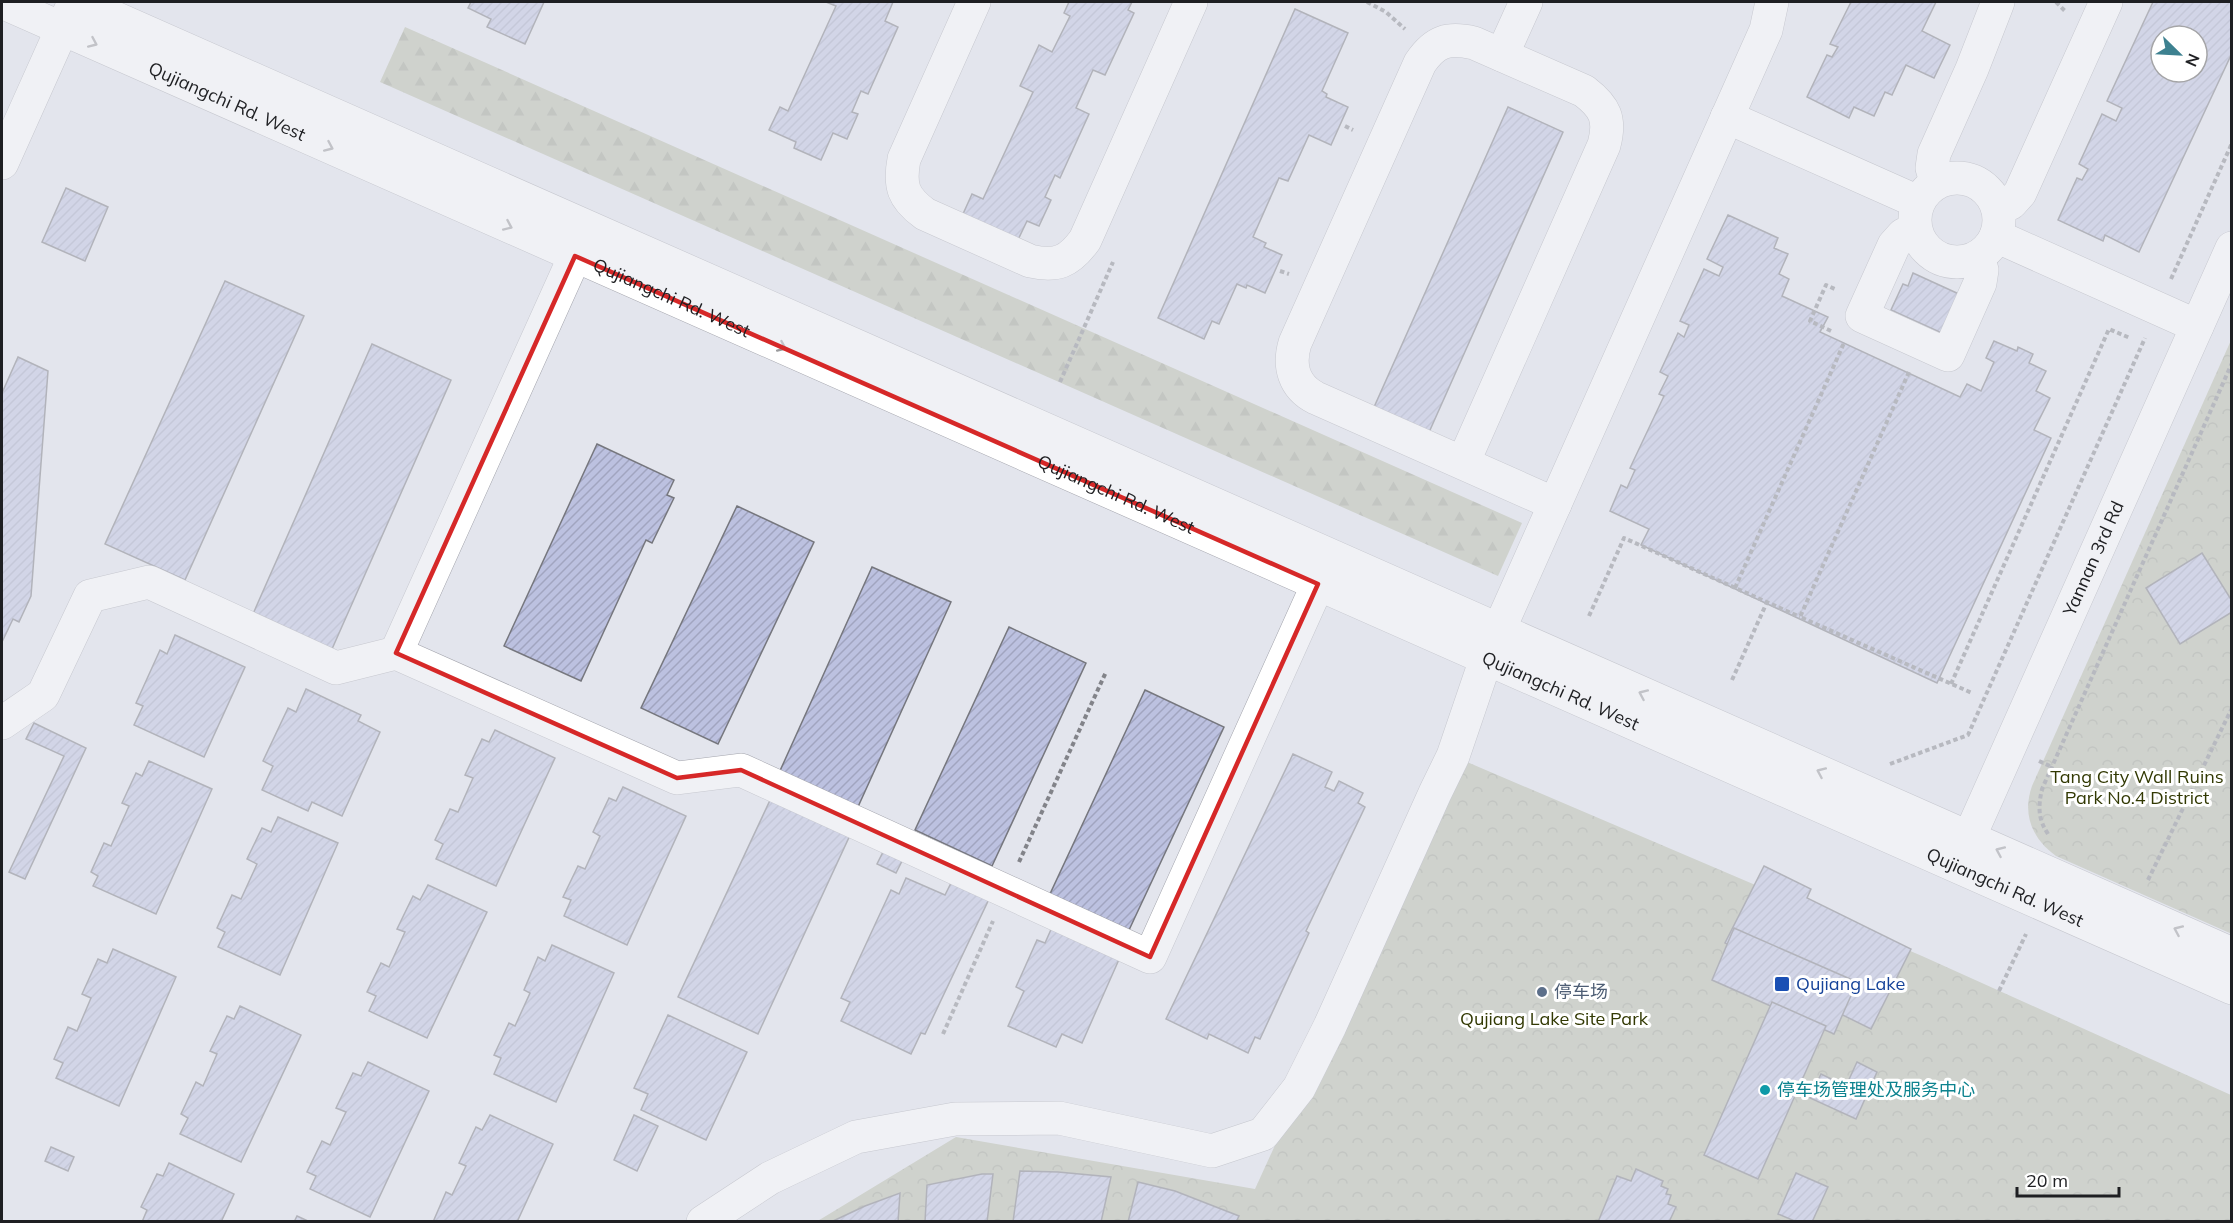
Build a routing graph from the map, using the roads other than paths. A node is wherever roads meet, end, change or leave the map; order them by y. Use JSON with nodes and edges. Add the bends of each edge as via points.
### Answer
{"nodes":[{"id":1,"x":2,"y":2,"type":"edge"},
{"id":2,"x":974,"y":2,"type":"edge"},
{"id":3,"x":1191,"y":2,"type":"edge"},
{"id":4,"x":1526,"y":2,"type":"edge"},
{"id":5,"x":1772,"y":2,"type":"edge"},
{"id":6,"x":1998,"y":2,"type":"edge"},
{"id":7,"x":2106,"y":2,"type":"edge"},
{"id":8,"x":72,"y":11,"type":"edge"},
{"id":9,"x":1502,"y":55,"type":"junction"},
{"id":10,"x":1727,"y":117,"type":"junction"},
{"id":11,"x":2,"y":163,"type":"edge"},
{"id":12,"x":1923,"y":204,"type":"junction"},
{"id":13,"x":1990,"y":234,"type":"junction"},
{"id":14,"x":2232,"y":248,"type":"edge"},
{"id":15,"x":576,"y":256,"type":"junction"},
{"id":16,"x":2197,"y":326,"type":"junction"},
{"id":17,"x":1463,"y":463,"type":"junction"},
{"id":18,"x":1555,"y":504,"type":"junction"},
{"id":19,"x":1318,"y":584,"type":"junction"},
{"id":20,"x":1492,"y":644,"type":"junction"},
{"id":21,"x":396,"y":653,"type":"junction"},
{"id":22,"x":2,"y":723,"type":"edge"},
{"id":23,"x":1963,"y":852,"type":"junction"},
{"id":24,"x":2232,"y":954,"type":"edge"},
{"id":25,"x":2232,"y":988,"type":"edge"},
{"id":26,"x":703,"y":1221,"type":"edge"}],
"edges":[{"from":1,"to":8,"type":"street","name":"Qujiangchi Rd. West"},
{"from":2,"to":3,"type":"street","via":[[904,159],[904,191],[912,205],[925,214],[1030,261],[1046,264],[1062,262],[1076,253],[1085,240]]},
{"from":4,"to":9,"type":"street"},
{"from":5,"to":10,"type":"street","via":[[1766,30]]},
{"from":6,"to":12,"type":"street","via":[[1934,154]]},
{"from":7,"to":13,"type":"street","via":[[2020,193]]},
{"from":8,"to":11,"type":"street"},
{"from":8,"to":15,"type":"street","name":"Qujiangchi Rd. West","one_way":true},
{"from":8,"to":20,"type":"street","name":"Qujiangchi Rd. West"},
{"from":9,"to":17,"type":"street","via":[[1584,91],[1597,101],[1608,130]]},
{"from":9,"to":17,"type":"street","via":[[1458,39],[1442,42],[1428,51],[1295,344],[1292,368],[1298,383],[1309,394]]},
{"from":10,"to":12,"type":"street"},
{"from":10,"to":18,"type":"street"},
{"from":12,"to":13,"type":"street","via":[[1958,177],[1974,180],[1988,190]]},
{"from":12,"to":13,"type":"street","via":[[1925,249],[1939,259],[1956,262]]},
{"from":12,"to":13,"type":"street","via":[[1894,245],[1862,316],[1948,355],[1980,283]]},
{"from":13,"to":16,"type":"street"},
{"from":14,"to":16,"type":"street","name":"Yannan 3rd Rd"},
{"from":15,"to":19,"type":"street","name":"Qujiangchi Rd. West","one_way":true},
{"from":15,"to":21,"type":"street"},
{"from":16,"to":23,"type":"street","name":"Yannan 3rd Rd"},
{"from":17,"to":18,"type":"street"},
{"from":18,"to":20,"type":"street"},
{"from":19,"to":20,"type":"street","name":"Qujiangchi Rd. West"},
{"from":19,"to":21,"type":"street","via":[[1150,957],[741,770],[677,778]]},
{"from":20,"to":23,"type":"street","name":"Qujiangchi Rd. West"},
{"from":20,"to":26,"type":"street","via":[[1453,756],[1330,1026],[1299,1088],[1263,1134],[1212,1151],[1059,1118],[955,1119],[856,1137],[770,1178]]},
{"from":21,"to":22,"type":"street","via":[[336,668],[149,582],[90,596],[43,695]]},
{"from":24,"to":23,"type":"street","name":"Qujiangchi Rd. West","one_way":true},
{"from":23,"to":25,"type":"street","name":"Qujiangchi Rd. West"}]}
